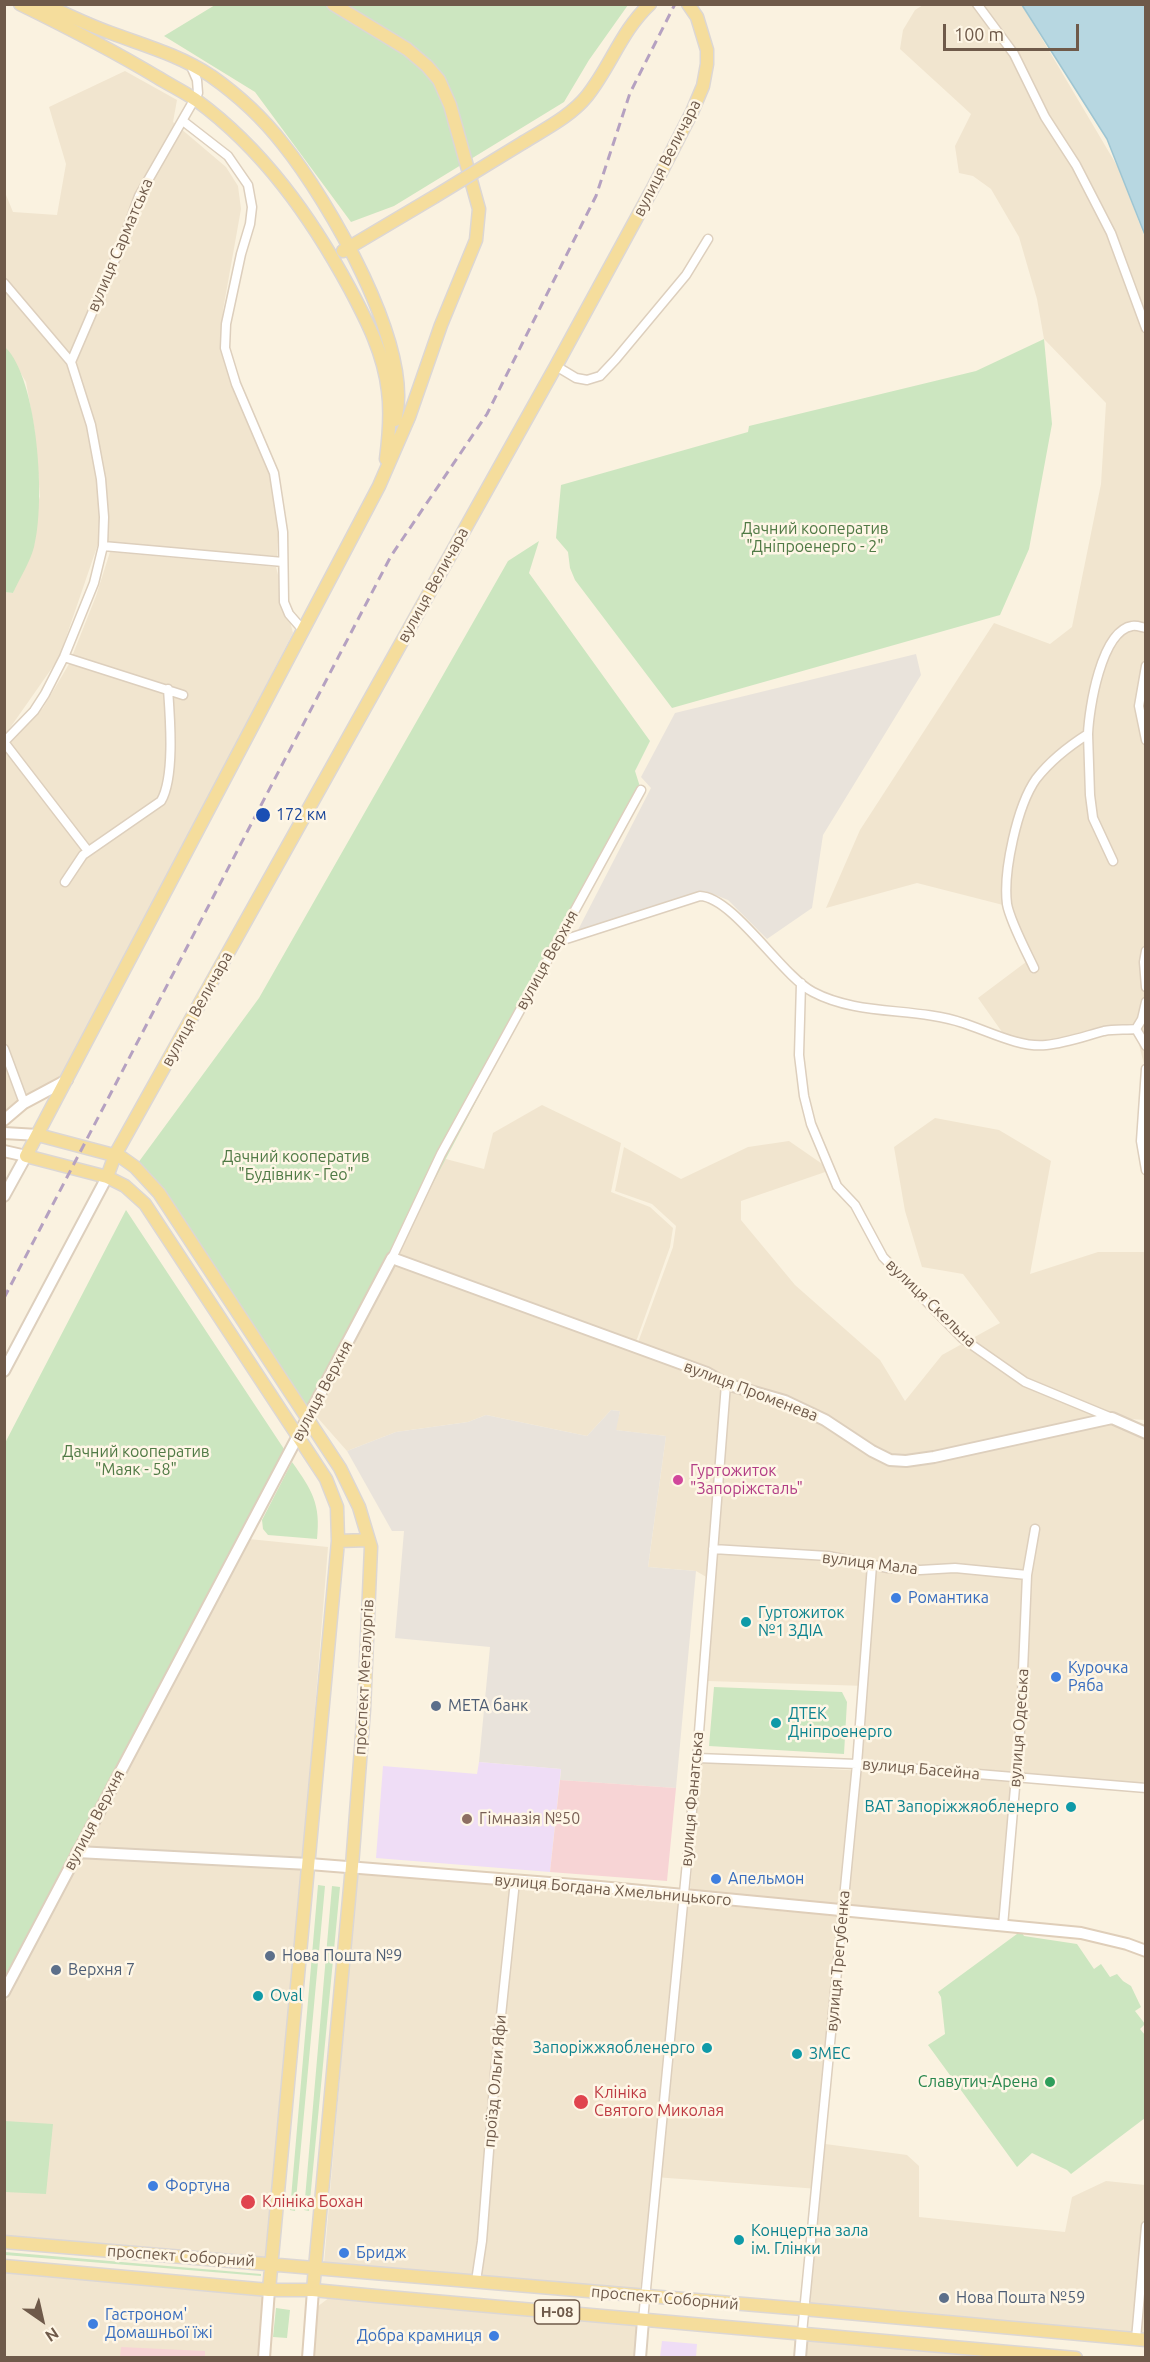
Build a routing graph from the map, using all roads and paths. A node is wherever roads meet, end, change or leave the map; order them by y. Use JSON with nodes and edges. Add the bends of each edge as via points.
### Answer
{"nodes":[{"id":1,"x":20,"y":4,"type":"edge"},
{"id":2,"x":44,"y":4,"type":"edge"},
{"id":3,"x":333,"y":4,"type":"edge"},
{"id":4,"x":650,"y":4,"type":"edge"},
{"id":5,"x":688,"y":4,"type":"edge"},
{"id":6,"x":976,"y":4,"type":"edge"},
{"id":7,"x":189,"y":62,"type":"junction"},
{"id":8,"x":195,"y":100,"type":"junction"},
{"id":9,"x":183,"y":121,"type":"junction"},
{"id":10,"x":708,"y":239,"type":"dead end"},
{"id":11,"x":350,"y":248,"type":"junction"},
{"id":12,"x":330,"y":252,"type":"junction"},
{"id":13,"x":4,"y":283,"type":"edge"},
{"id":14,"x":1146,"y":328,"type":"edge"},
{"id":15,"x":71,"y":362,"type":"junction"},
{"id":16,"x":556,"y":366,"type":"junction"},
{"id":17,"x":387,"y":447,"type":"junction"},
{"id":18,"x":379,"y":486,"type":"junction"},
{"id":19,"x":103,"y":546,"type":"junction"},
{"id":20,"x":283,"y":562,"type":"junction"},
{"id":21,"x":1146,"y":628,"type":"edge"},
{"id":22,"x":303,"y":630,"type":"junction"},
{"id":23,"x":64,"y":657,"type":"junction"},
{"id":24,"x":1146,"y":666,"type":"edge"},
{"id":25,"x":168,"y":689,"type":"junction"},
{"id":26,"x":183,"y":695,"type":"dead end"},
{"id":27,"x":1088,"y":734,"type":"junction"},
{"id":28,"x":1146,"y":740,"type":"edge"},
{"id":29,"x":4,"y":742,"type":"edge"},
{"id":30,"x":641,"y":790,"type":"dead end"},
{"id":31,"x":88,"y":851,"type":"junction"},
{"id":32,"x":1113,"y":861,"type":"dead end"},
{"id":33,"x":65,"y":882,"type":"dead end"},
{"id":34,"x":557,"y":942,"type":"junction"},
{"id":35,"x":1146,"y":951,"type":"edge"},
{"id":36,"x":1034,"y":968,"type":"dead end"},
{"id":37,"x":801,"y":983,"type":"junction"},
{"id":38,"x":1146,"y":987,"type":"edge"},
{"id":39,"x":1146,"y":1002,"type":"edge"},
{"id":40,"x":1136,"y":1029,"type":"junction"},
{"id":41,"x":1146,"y":1046,"type":"edge"},
{"id":42,"x":4,"y":1050,"type":"edge"},
{"id":43,"x":1146,"y":1069,"type":"edge"},
{"id":44,"x":67,"y":1080,"type":"junction"},
{"id":45,"x":24,"y":1103,"type":"junction"},
{"id":46,"x":4,"y":1120,"type":"edge"},
{"id":47,"x":4,"y":1133,"type":"edge"},
{"id":48,"x":38,"y":1135,"type":"junction"},
{"id":49,"x":4,"y":1151,"type":"edge"},
{"id":50,"x":115,"y":1155,"type":"junction"},
{"id":51,"x":26,"y":1156,"type":"junction"},
{"id":52,"x":1146,"y":1170,"type":"edge"},
{"id":53,"x":107,"y":1177,"type":"junction"},
{"id":54,"x":4,"y":1196,"type":"edge"},
{"id":55,"x":392,"y":1258,"type":"junction"},
{"id":56,"x":4,"y":1371,"type":"edge"},
{"id":57,"x":726,"y":1384,"type":"junction"},
{"id":58,"x":1112,"y":1418,"type":"junction"},
{"id":59,"x":308,"y":1419,"type":"junction"},
{"id":60,"x":1146,"y":1433,"type":"edge"},
{"id":61,"x":299,"y":1437,"type":"junction"},
{"id":62,"x":1035,"y":1529,"type":"dead end"},
{"id":63,"x":369,"y":1540,"type":"junction"},
{"id":64,"x":338,"y":1541,"type":"junction"},
{"id":65,"x":713,"y":1549,"type":"junction"},
{"id":66,"x":872,"y":1564,"type":"junction"},
{"id":67,"x":1026,"y":1575,"type":"junction"},
{"id":68,"x":697,"y":1758,"type":"junction"},
{"id":69,"x":857,"y":1764,"type":"junction"},
{"id":70,"x":1016,"y":1777,"type":"junction"},
{"id":71,"x":1146,"y":1788,"type":"edge"},
{"id":72,"x":77,"y":1852,"type":"junction"},
{"id":73,"x":309,"y":1864,"type":"junction"},
{"id":74,"x":352,"y":1866,"type":"junction"},
{"id":75,"x":514,"y":1881,"type":"junction"},
{"id":76,"x":683,"y":1896,"type":"junction"},
{"id":77,"x":842,"y":1911,"type":"junction"},
{"id":78,"x":1003,"y":1926,"type":"junction"},
{"id":79,"x":1146,"y":1951,"type":"edge"},
{"id":80,"x":4,"y":1992,"type":"edge"},
{"id":81,"x":1146,"y":2226,"type":"edge"},
{"id":82,"x":4,"y":2242,"type":"edge"},
{"id":83,"x":272,"y":2263,"type":"junction"},
{"id":84,"x":4,"y":2266,"type":"edge"},
{"id":85,"x":315,"y":2268,"type":"junction"},
{"id":86,"x":476,"y":2281,"type":"junction"},
{"id":87,"x":269,"y":2290,"type":"junction"},
{"id":88,"x":313,"y":2290,"type":"junction"},
{"id":89,"x":645,"y":2296,"type":"junction"},
{"id":90,"x":803,"y":2309,"type":"junction"},
{"id":91,"x":643,"y":2320,"type":"junction"},
{"id":92,"x":802,"y":2333,"type":"junction"},
{"id":93,"x":1141,"y":2340,"type":"edge"},
{"id":94,"x":264,"y":2358,"type":"edge"},
{"id":95,"x":308,"y":2358,"type":"edge"},
{"id":96,"x":640,"y":2358,"type":"edge"},
{"id":97,"x":800,"y":2358,"type":"edge"},
{"id":98,"x":1076,"y":2358,"type":"edge"}],
"edges":[{"from":1,"to":8,"type":"main road","via":[[96,41]]},
{"from":2,"to":7,"type":"main road"},
{"from":3,"to":18,"type":"main road","via":[[407,49],[439,80],[450,105],[479,210],[476,240]]},
{"from":4,"to":11,"type":"main road","bridge":true,"via":[[633,21],[586,97],[561,119]]},
{"from":5,"to":16,"type":"main road","name":"вулиця Величара","via":[[697,17],[706,50],[703,86],[654,186]]},
{"from":6,"to":14,"type":"street","via":[[1014,54],[1045,117],[1076,165],[1111,233]]},
{"from":7,"to":8,"type":"street","via":[[198,88]]},
{"from":7,"to":11,"type":"main road","via":[[260,117],[285,146]]},
{"from":8,"to":9,"type":"street","name":"вулиця Сарматська"},
{"from":8,"to":12,"type":"main road","via":[[267,166],[299,204]]},
{"from":9,"to":15,"type":"street","name":"вулиця Сарматська","via":[[139,196]]},
{"from":9,"to":20,"type":"street","via":[[228,156],[248,185],[250,224],[226,324],[225,348],[274,473],[283,532]]},
{"from":10,"to":16,"type":"street","via":[[686,275],[600,375],[587,380],[576,378]]},
{"from":11,"to":12,"type":"main road"},
{"from":11,"to":17,"type":"main road","via":[[396,364],[398,411]]},
{"from":12,"to":17,"type":"main road","via":[[377,346],[388,390]]},
{"from":13,"to":15,"type":"street"},
{"from":15,"to":19,"type":"street","via":[[91,425],[104,517]]},
{"from":16,"to":50,"type":"main road","name":"вулиця Величара"},
{"from":17,"to":18,"type":"main road"},
{"from":18,"to":22,"type":"main road"},
{"from":19,"to":20,"type":"street"},
{"from":19,"to":23,"type":"street","via":[[94,583]]},
{"from":20,"to":22,"type":"street","via":[[284,602]]},
{"from":21,"to":27,"type":"street","via":[[1126,628],[1102,658]]},
{"from":22,"to":44,"type":"main road"},
{"from":23,"to":25,"type":"street"},
{"from":23,"to":29,"type":"street","via":[[34,711]]},
{"from":24,"to":28,"type":"street","via":[[1139,706]]},
{"from":25,"to":26,"type":"street"},
{"from":25,"to":31,"type":"street","via":[[171,720],[167,790],[161,801]]},
{"from":27,"to":32,"type":"street","via":[[1093,818]]},
{"from":27,"to":36,"type":"street","via":[[1069,746],[1036,780],[1025,800],[1008,859],[1008,906]]},
{"from":29,"to":31,"type":"street"},
{"from":30,"to":34,"type":"street","name":"вулиця Верхня"},
{"from":31,"to":33,"type":"street"},
{"from":34,"to":37,"type":"street","via":[[706,896],[725,908]]},
{"from":34,"to":55,"type":"street","name":"вулиця Верхня","via":[[441,1154]]},
{"from":35,"to":38,"type":"street"},
{"from":37,"to":40,"type":"street","via":[[832,1002],[930,1015],[1007,1040],[1045,1045],[1107,1031]]},
{"from":37,"to":58,"type":"street","name":"вулиця Скельна","via":[[799,1055],[811,1124],[837,1186],[855,1205],[883,1257],[962,1338],[1025,1382]]},
{"from":39,"to":40,"type":"street"},
{"from":40,"to":41,"type":"street"},
{"from":42,"to":45,"type":"street"},
{"from":43,"to":52,"type":"street","via":[[1141,1141]]},
{"from":44,"to":45,"type":"street"},
{"from":44,"to":48,"type":"main road"},
{"from":45,"to":46,"type":"street"},
{"from":47,"to":48,"type":"street"},
{"from":48,"to":50,"type":"main road","name":"проспект Металургів"},
{"from":48,"to":51,"type":"main road"},
{"from":49,"to":51,"type":"street"},
{"from":50,"to":53,"type":"main road","name":"вулиця Величара"},
{"from":50,"to":59,"type":"main road","name":"проспект Металургів","via":[[135,1167],[159,1193]]},
{"from":51,"to":53,"type":"main road"},
{"from":51,"to":54,"type":"street"},
{"from":53,"to":56,"type":"street"},
{"from":53,"to":61,"type":"main road","via":[[125,1186],[145,1204]]},
{"from":55,"to":57,"type":"street","name":"вулиця Променева","via":[[707,1373]]},
{"from":55,"to":59,"type":"street","name":"вулиця Верхня"},
{"from":57,"to":58,"type":"street","name":"вулиця Променева","via":[[785,1401],[897,1461],[934,1457]]},
{"from":57,"to":65,"type":"street","name":"вулиця Фанатська"},
{"from":58,"to":60,"type":"street","name":"вулиця Скельна"},
{"from":59,"to":61,"type":"street","name":"вулиця Верхня"},
{"from":59,"to":63,"type":"main road","name":"проспект Металургів","via":[[340,1468]]},
{"from":61,"to":64,"type":"main road","via":[[334,1497]]},
{"from":61,"to":72,"type":"street","name":"вулиця Верхня"},
{"from":62,"to":67,"type":"street","name":"вулиця Одеська"},
{"from":63,"to":64,"type":"main road"},
{"from":63,"to":74,"type":"main road","name":"проспект Металургів","via":[[364,1709]]},
{"from":64,"to":73,"type":"main road"},
{"from":65,"to":66,"type":"street","name":"вулиця Мала","via":[[828,1556]]},
{"from":65,"to":68,"type":"street","name":"вулиця Фанатська"},
{"from":66,"to":67,"type":"street","name":"вулиця Мала"},
{"from":66,"to":69,"type":"street","name":"вулиця Трегубенка"},
{"from":67,"to":70,"type":"street","name":"вулиця Одеська"},
{"from":68,"to":69,"type":"street","name":"вулиця Басейна"},
{"from":68,"to":76,"type":"street","name":"вулиця Фанатська"},
{"from":69,"to":70,"type":"street","name":"вулиця Басейна"},
{"from":69,"to":77,"type":"street","name":"вулиця Трегубенка"},
{"from":70,"to":71,"type":"street","name":"вулиця Басейна"},
{"from":70,"to":78,"type":"street","name":"вулиця Одеська"},
{"from":72,"to":73,"type":"street","name":"вулиця Богдана Хмельницького"},
{"from":72,"to":80,"type":"street","name":"вулиця Верхня"},
{"from":73,"to":74,"type":"street","name":"вулиця Богдана Хмельницького"},
{"from":73,"to":83,"type":"main road"},
{"from":74,"to":75,"type":"street","name":"вулиця Богдана Хмельницького"},
{"from":74,"to":85,"type":"main road","name":"проспект Металургів"},
{"from":75,"to":76,"type":"street","name":"вулиця Богдана Хмельницького"},
{"from":75,"to":86,"type":"street","name":"проїзд Ольги Яфи"},
{"from":76,"to":77,"type":"street","name":"вулиця Богдана Хмельницького"},
{"from":76,"to":89,"type":"street","name":"вулиця Фанатська"},
{"from":77,"to":78,"type":"street","name":"вулиця Богдана Хмельницького"},
{"from":77,"to":90,"type":"street","name":"вулиця Трегубенка"},
{"from":78,"to":79,"type":"street","name":"вулиця Богдана Хмельницького","via":[[1081,1933]]},
{"from":81,"to":93,"type":"street"},
{"from":82,"to":83,"type":"main road","name":"проспект Соборний","number":"Н-08"},
{"from":83,"to":85,"type":"main road","name":"проспект Соборний","number":"Н-08"},
{"from":83,"to":87,"type":"main road"},
{"from":84,"to":87,"type":"main road","name":"проспект Соборний","number":"Н-08"},
{"from":85,"to":86,"type":"main road","name":"проспект Соборний","number":"Н-08"},
{"from":85,"to":88,"type":"main road","name":"проспект Металургів"},
{"from":86,"to":89,"type":"main road","name":"проспект Соборний","number":"Н-08"},
{"from":87,"to":88,"type":"main road","name":"проспект Соборний","number":"Н-08"},
{"from":87,"to":94,"type":"street"},
{"from":88,"to":91,"type":"main road","name":"проспект Соборний","number":"Н-08"},
{"from":88,"to":95,"type":"street","name":"проспект Металургів"},
{"from":89,"to":90,"type":"main road","name":"проспект Соборний","number":"Н-08"},
{"from":89,"to":91,"type":"street","name":"вулиця Фанатська"},
{"from":90,"to":92,"type":"street","name":"вулиця Трегубенка"},
{"from":90,"to":93,"type":"main road","name":"проспект Соборний","number":"Н-08"},
{"from":91,"to":92,"type":"main road","name":"проспект Соборний","number":"Н-08"},
{"from":91,"to":96,"type":"street","name":"вулиця Фанатська"},
{"from":92,"to":97,"type":"street","name":"вулиця Трегубенка"},
{"from":92,"to":98,"type":"main road","name":"проспект Соборний","number":"Н-08"}]}
